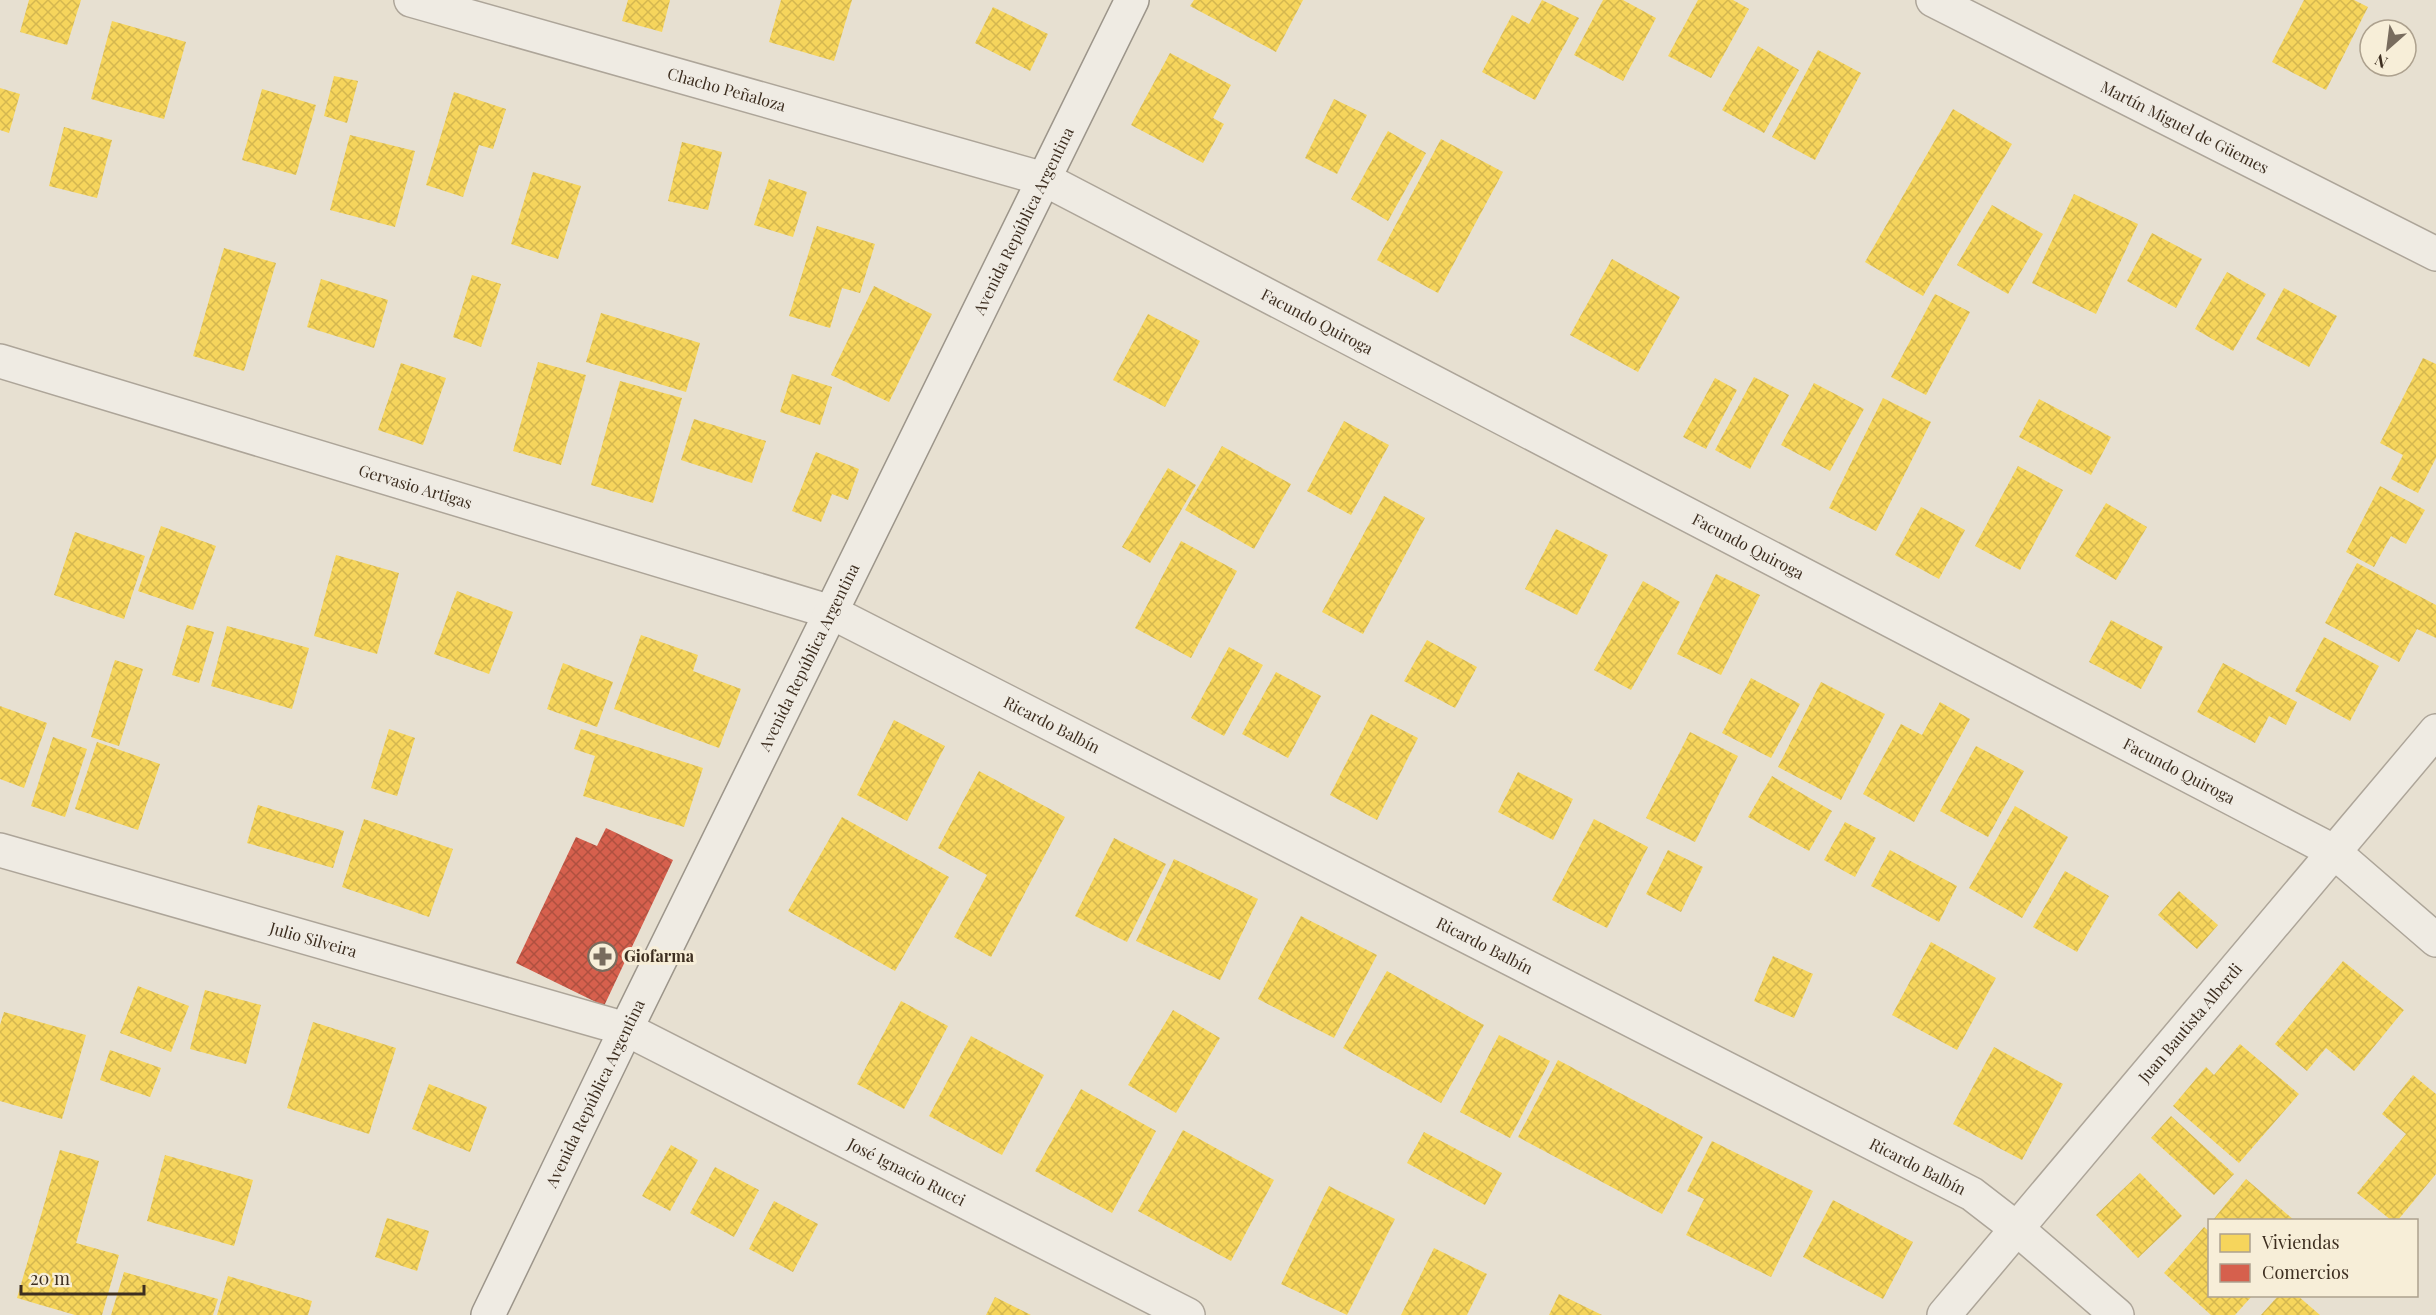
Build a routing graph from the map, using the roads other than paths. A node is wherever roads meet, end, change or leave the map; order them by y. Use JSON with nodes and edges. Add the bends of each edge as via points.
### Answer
{"nodes":[{"id":1,"x":411,"y":0,"type":"edge"},
{"id":2,"x":1132,"y":0,"type":"edge"},
{"id":3,"x":1933,"y":0,"type":"edge"},
{"id":4,"x":1044,"y":179,"type":"junction"},
{"id":5,"x":2436,"y":254,"type":"edge"},
{"id":6,"x":0,"y":361,"type":"edge"},
{"id":7,"x":831,"y":612,"type":"junction"},
{"id":8,"x":2436,"y":731,"type":"edge"},
{"id":9,"x":0,"y":850,"type":"edge"},
{"id":10,"x":2334,"y":851,"type":"junction"},
{"id":11,"x":2436,"y":940,"type":"edge"},
{"id":12,"x":626,"y":1029,"type":"junction"},
{"id":13,"x":2016,"y":1228,"type":"junction"},
{"id":14,"x":488,"y":1315,"type":"edge"},
{"id":15,"x":1188,"y":1315,"type":"edge"},
{"id":16,"x":1944,"y":1315,"type":"edge"},
{"id":17,"x":2117,"y":1315,"type":"edge"}],
"edges":[{"from":1,"to":4,"type":"street","name":"Chacho Peñaloza"},
{"from":2,"to":4,"type":"street","name":"Avenida República Argentina"},
{"from":3,"to":5,"type":"street","name":"Martín Miguel de Güemes"},
{"from":4,"to":7,"type":"street","name":"Avenida República Argentina"},
{"from":4,"to":10,"type":"street","name":"Facundo Quiroga"},
{"from":6,"to":7,"type":"street","name":"Gervasio Artigas"},
{"from":7,"to":12,"type":"street","name":"Avenida República Argentina"},
{"from":7,"to":13,"type":"street","name":"Ricardo Balbín","via":[[1971,1194]]},
{"from":8,"to":10,"type":"street","name":"Juan Bautista Alberdi"},
{"from":9,"to":12,"type":"street","name":"Julio Silveira"},
{"from":10,"to":11,"type":"street","name":"Facundo Quiroga"},
{"from":10,"to":13,"type":"street","name":"Juan Bautista Alberdi"},
{"from":12,"to":14,"type":"street","name":"Avenida República Argentina"},
{"from":12,"to":15,"type":"street","name":"José Ignacio Rucci"},
{"from":13,"to":16,"type":"street","name":"Juan Bautista Alberdi"},
{"from":13,"to":17,"type":"street","name":"Ricardo Balbín"}]}
